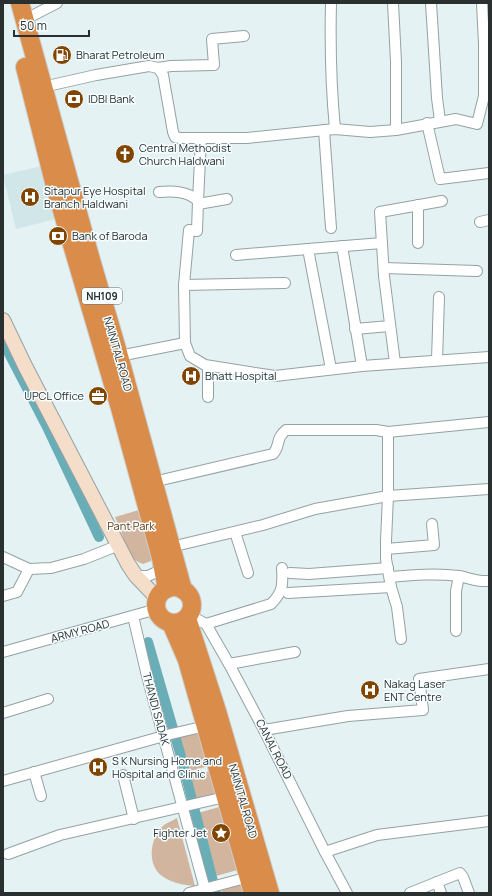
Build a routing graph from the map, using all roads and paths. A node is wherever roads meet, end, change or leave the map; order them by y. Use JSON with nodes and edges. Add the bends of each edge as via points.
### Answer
{"nodes":[{"id":1,"x":8,"y":3,"type":"edge"},
{"id":2,"x":57,"y":3,"type":"edge"},
{"id":3,"x":331,"y":3,"type":"edge"},
{"id":4,"x":393,"y":3,"type":"edge"},
{"id":5,"x":431,"y":3,"type":"edge"},
{"id":6,"x":482,"y":3,"type":"edge"},
{"id":7,"x":22,"y":11,"type":"edge"},
{"id":8,"x":244,"y":36,"type":"dead end"},
{"id":9,"x":487,"y":44,"type":"edge"},
{"id":10,"x":158,"y":68,"type":"junction"},
{"id":11,"x":43,"y":87,"type":"junction"},
{"id":12,"x":440,"y":122,"type":"junction"},
{"id":13,"x":427,"y":124,"type":"junction"},
{"id":14,"x":335,"y":129,"type":"junction"},
{"id":15,"x":324,"y":130,"type":"junction"},
{"id":16,"x":396,"y":130,"type":"junction"},
{"id":17,"x":201,"y":138,"type":"junction"},
{"id":18,"x":489,"y":173,"type":"edge"},
{"id":19,"x":159,"y":192,"type":"dead end"},
{"id":20,"x":227,"y":199,"type":"dead end"},
{"id":21,"x":442,"y":201,"type":"dead end"},
{"id":22,"x":198,"y":202,"type":"junction"},
{"id":23,"x":418,"y":205,"type":"junction"},
{"id":24,"x":331,"y":228,"type":"dead end"},
{"id":25,"x":382,"y":243,"type":"junction"},
{"id":26,"x":418,"y":244,"type":"dead end"},
{"id":27,"x":342,"y":246,"type":"junction"},
{"id":28,"x":308,"y":249,"type":"junction"},
{"id":29,"x":236,"y":255,"type":"dead end"},
{"id":30,"x":384,"y":268,"type":"junction"},
{"id":31,"x":477,"y":271,"type":"dead end"},
{"id":32,"x":285,"y":283,"type":"dead end"},
{"id":33,"x":184,"y":285,"type":"junction"},
{"id":34,"x":439,"y":297,"type":"dead end"},
{"id":35,"x":3,"y":320,"type":"edge"},
{"id":36,"x":390,"y":326,"type":"junction"},
{"id":37,"x":355,"y":328,"type":"junction"},
{"id":38,"x":106,"y":336,"type":"junction"},
{"id":39,"x":185,"y":343,"type":"junction"},
{"id":40,"x":119,"y":356,"type":"junction"},
{"id":41,"x":489,"y":357,"type":"edge"},
{"id":42,"x":437,"y":360,"type":"junction"},
{"id":43,"x":395,"y":364,"type":"junction"},
{"id":44,"x":208,"y":366,"type":"junction"},
{"id":45,"x":362,"y":366,"type":"junction"},
{"id":46,"x":331,"y":370,"type":"junction"},
{"id":47,"x":208,"y":397,"type":"dead end"},
{"id":48,"x":489,"y":422,"type":"edge"},
{"id":49,"x":388,"y":432,"type":"junction"},
{"id":50,"x":153,"y":482,"type":"junction"},
{"id":51,"x":489,"y":489,"type":"edge"},
{"id":52,"x":388,"y":496,"type":"junction"},
{"id":53,"x":432,"y":524,"type":"dead end"},
{"id":54,"x":235,"y":532,"type":"junction"},
{"id":55,"x":119,"y":545,"type":"junction"},
{"id":56,"x":171,"y":547,"type":"junction"},
{"id":57,"x":386,"y":549,"type":"junction"},
{"id":58,"x":3,"y":557,"type":"edge"},
{"id":59,"x":29,"y":569,"type":"junction"},
{"id":60,"x":164,"y":569,"type":"junction"},
{"id":61,"x":248,"y":573,"type":"dead end"},
{"id":62,"x":136,"y":576,"type":"junction"},
{"id":63,"x":459,"y":576,"type":"junction"},
{"id":64,"x":390,"y":577,"type":"junction"},
{"id":65,"x":489,"y":581,"type":"edge"},
{"id":66,"x":288,"y":593,"type":"dead end"},
{"id":67,"x":3,"y":596,"type":"edge"},
{"id":68,"x":166,"y":596,"type":"junction"},
{"id":69,"x":133,"y":616,"type":"junction"},
{"id":70,"x":183,"y":619,"type":"junction"},
{"id":71,"x":206,"y":624,"type":"junction"},
{"id":72,"x":456,"y":631,"type":"dead end"},
{"id":73,"x":401,"y":639,"type":"dead end"},
{"id":74,"x":3,"y":652,"type":"edge"},
{"id":75,"x":295,"y":652,"type":"dead end"},
{"id":76,"x":229,"y":664,"type":"junction"},
{"id":77,"x":489,"y":669,"type":"edge"},
{"id":78,"x":48,"y":699,"type":"dead end"},
{"id":79,"x":3,"y":712,"type":"edge"},
{"id":80,"x":206,"y":726,"type":"junction"},
{"id":81,"x":264,"y":730,"type":"junction"},
{"id":82,"x":171,"y":734,"type":"junction"},
{"id":83,"x":34,"y":772,"type":"junction"},
{"id":84,"x":123,"y":775,"type":"dead end"},
{"id":85,"x":3,"y":780,"type":"edge"},
{"id":86,"x":233,"y":795,"type":"junction"},
{"id":87,"x":41,"y":796,"type":"dead end"},
{"id":88,"x":190,"y":805,"type":"junction"},
{"id":89,"x":134,"y":819,"type":"junction"},
{"id":90,"x":489,"y":821,"type":"edge"},
{"id":91,"x":325,"y":852,"type":"junction"},
{"id":92,"x":8,"y":854,"type":"dead end"},
{"id":93,"x":437,"y":882,"type":"junction"},
{"id":94,"x":251,"y":885,"type":"edge"},
{"id":95,"x":210,"y":889,"type":"edge"},
{"id":96,"x":189,"y":893,"type":"edge"},
{"id":97,"x":270,"y":893,"type":"edge"},
{"id":98,"x":347,"y":893,"type":"edge"},
{"id":99,"x":410,"y":893,"type":"edge"},
{"id":100,"x":441,"y":893,"type":"edge"},
{"id":101,"x":469,"y":893,"type":"edge"}],
"edges":[{"from":1,"to":38,"type":"highway","name":"NAINITAL ROAD","number":"NH109","via":[[56,190]]},
{"from":2,"to":7,"type":"street"},
{"from":3,"to":14,"type":"street","via":[[331,80]]},
{"from":4,"to":16,"type":"street"},
{"from":5,"to":12,"type":"street"},
{"from":6,"to":9,"type":"street"},
{"from":7,"to":11,"type":"highway","name":"NAINITAL ROAD","number":"NH109"},
{"from":8,"to":10,"type":"street","via":[[212,39],[214,65]]},
{"from":9,"to":12,"type":"street","via":[[484,96],[477,124],[456,119]]},
{"from":10,"to":11,"type":"street","via":[[149,66]]},
{"from":10,"to":17,"type":"street","via":[[163,75],[175,137]]},
{"from":11,"to":38,"type":"highway","name":"NAINITAL ROAD","number":"NH109","via":[[89,253]]},
{"from":12,"to":13,"type":"street"},
{"from":13,"to":16,"type":"street"},
{"from":13,"to":18,"type":"street","via":[[440,179]]},
{"from":14,"to":15,"type":"street"},
{"from":14,"to":16,"type":"street","via":[[370,132]]},
{"from":15,"to":17,"type":"street","via":[[247,138]]},
{"from":15,"to":24,"type":"street"},
{"from":17,"to":22,"type":"street"},
{"from":19,"to":22,"type":"street","via":[[174,191],[193,195]]},
{"from":20,"to":22,"type":"street"},
{"from":21,"to":23,"type":"street"},
{"from":22,"to":33,"type":"street","via":[[197,231],[189,230]]},
{"from":23,"to":25,"type":"street","via":[[380,212]]},
{"from":23,"to":26,"type":"street"},
{"from":25,"to":27,"type":"street"},
{"from":25,"to":30,"type":"street"},
{"from":27,"to":28,"type":"street"},
{"from":27,"to":37,"type":"street"},
{"from":28,"to":29,"type":"street"},
{"from":28,"to":46,"type":"street"},
{"from":30,"to":31,"type":"street"},
{"from":30,"to":36,"type":"street"},
{"from":32,"to":33,"type":"street"},
{"from":33,"to":39,"type":"street"},
{"from":34,"to":42,"type":"street"},
{"from":35,"to":55,"type":"street"},
{"from":36,"to":37,"type":"street"},
{"from":36,"to":43,"type":"street"},
{"from":37,"to":45,"type":"street"},
{"from":38,"to":40,"type":"highway","name":"NAINITAL ROAD","number":"NH109"},
{"from":38,"to":60,"type":"highway","name":"NAINITAL ROAD","number":"NH109"},
{"from":39,"to":40,"type":"street"},
{"from":39,"to":44,"type":"street","via":[[190,356]]},
{"from":40,"to":50,"type":"highway","name":"NAINITAL ROAD","number":"NH109"},
{"from":41,"to":42,"type":"street"},
{"from":42,"to":43,"type":"street"},
{"from":43,"to":45,"type":"street"},
{"from":44,"to":46,"type":"street","via":[[275,376]]},
{"from":44,"to":47,"type":"street"},
{"from":45,"to":46,"type":"street"},
{"from":48,"to":49,"type":"street"},
{"from":49,"to":50,"type":"street","via":[[286,430],[280,435],[273,454]]},
{"from":49,"to":52,"type":"street"},
{"from":50,"to":56,"type":"highway","name":"NAINITAL ROAD","number":"NH109"},
{"from":51,"to":52,"type":"street"},
{"from":52,"to":54,"type":"street","via":[[315,509]]},
{"from":52,"to":57,"type":"street"},
{"from":53,"to":57,"type":"street","via":[[434,545]]},
{"from":54,"to":56,"type":"street"},
{"from":54,"to":61,"type":"street"},
{"from":55,"to":59,"type":"street","via":[[84,559],[50,568]]},
{"from":55,"to":62,"type":"street"},
{"from":56,"to":68,"type":"highway","name":"NAINITAL ROAD","number":"NH109"},
{"from":57,"to":64,"type":"street"},
{"from":58,"to":59,"type":"street"},
{"from":59,"to":67,"type":"street","via":[[17,592]]},
{"from":60,"to":62,"type":"street","via":[[148,576]]},
{"from":60,"to":68,"type":"highway","name":"NAINITAL ROAD","number":"NH109"},
{"from":62,"to":68,"type":"street"},
{"from":63,"to":64,"type":"street","via":[[417,574]]},
{"from":63,"to":65,"type":"street","via":[[479,582]]},
{"from":63,"to":72,"type":"street"},
{"from":64,"to":66,"type":"street"},
{"from":64,"to":71,"type":"street","via":[[286,571],[278,596],[270,604]]},
{"from":64,"to":73,"type":"street"},
{"from":68,"to":69,"type":"street","name":"ARMY ROAD"},
{"from":68,"to":70,"type":"highway","via":[[162,618]]},
{"from":68,"to":70,"type":"highway","via":[[189,595],[192,610]]},
{"from":69,"to":74,"type":"street","name":"ARMY ROAD"},
{"from":69,"to":82,"type":"street","name":"THANDI SADAK","via":[[147,676]]},
{"from":70,"to":71,"type":"street"},
{"from":70,"to":80,"type":"highway","name":"NAINITAL ROAD","via":[[187,660]]},
{"from":70,"to":86,"type":"highway","name":"NAINITAL ROAD","via":[[217,711]]},
{"from":71,"to":76,"type":"street","name":"CANAL ROAD"},
{"from":75,"to":76,"type":"street"},
{"from":76,"to":81,"type":"street","name":"CANAL ROAD"},
{"from":77,"to":81,"type":"street","via":[[419,679],[423,710],[348,716]]},
{"from":78,"to":79,"type":"street"},
{"from":80,"to":82,"type":"street"},
{"from":80,"to":86,"type":"highway","name":"NAINITAL ROAD"},
{"from":81,"to":91,"type":"street","name":"CANAL ROAD"},
{"from":82,"to":83,"type":"street"},
{"from":82,"to":88,"type":"street","name":"THANDI SADAK"},
{"from":83,"to":85,"type":"street"},
{"from":83,"to":87,"type":"street"},
{"from":84,"to":89,"type":"street"},
{"from":86,"to":88,"type":"street"},
{"from":86,"to":94,"type":"highway","name":"NAINITAL ROAD"},
{"from":86,"to":97,"type":"highway","name":"NAINITAL ROAD"},
{"from":88,"to":89,"type":"street"},
{"from":88,"to":95,"type":"street","name":"THANDI SADAK"},
{"from":89,"to":92,"type":"street","via":[[60,835]]},
{"from":90,"to":91,"type":"street","via":[[377,835]]},
{"from":91,"to":98,"type":"street","name":"CANAL ROAD"},
{"from":93,"to":99,"type":"street"},
{"from":93,"to":100,"type":"street"},
{"from":93,"to":101,"type":"street","via":[[460,873]]},
{"from":94,"to":95,"type":"street"},
{"from":95,"to":96,"type":"street"}]}
